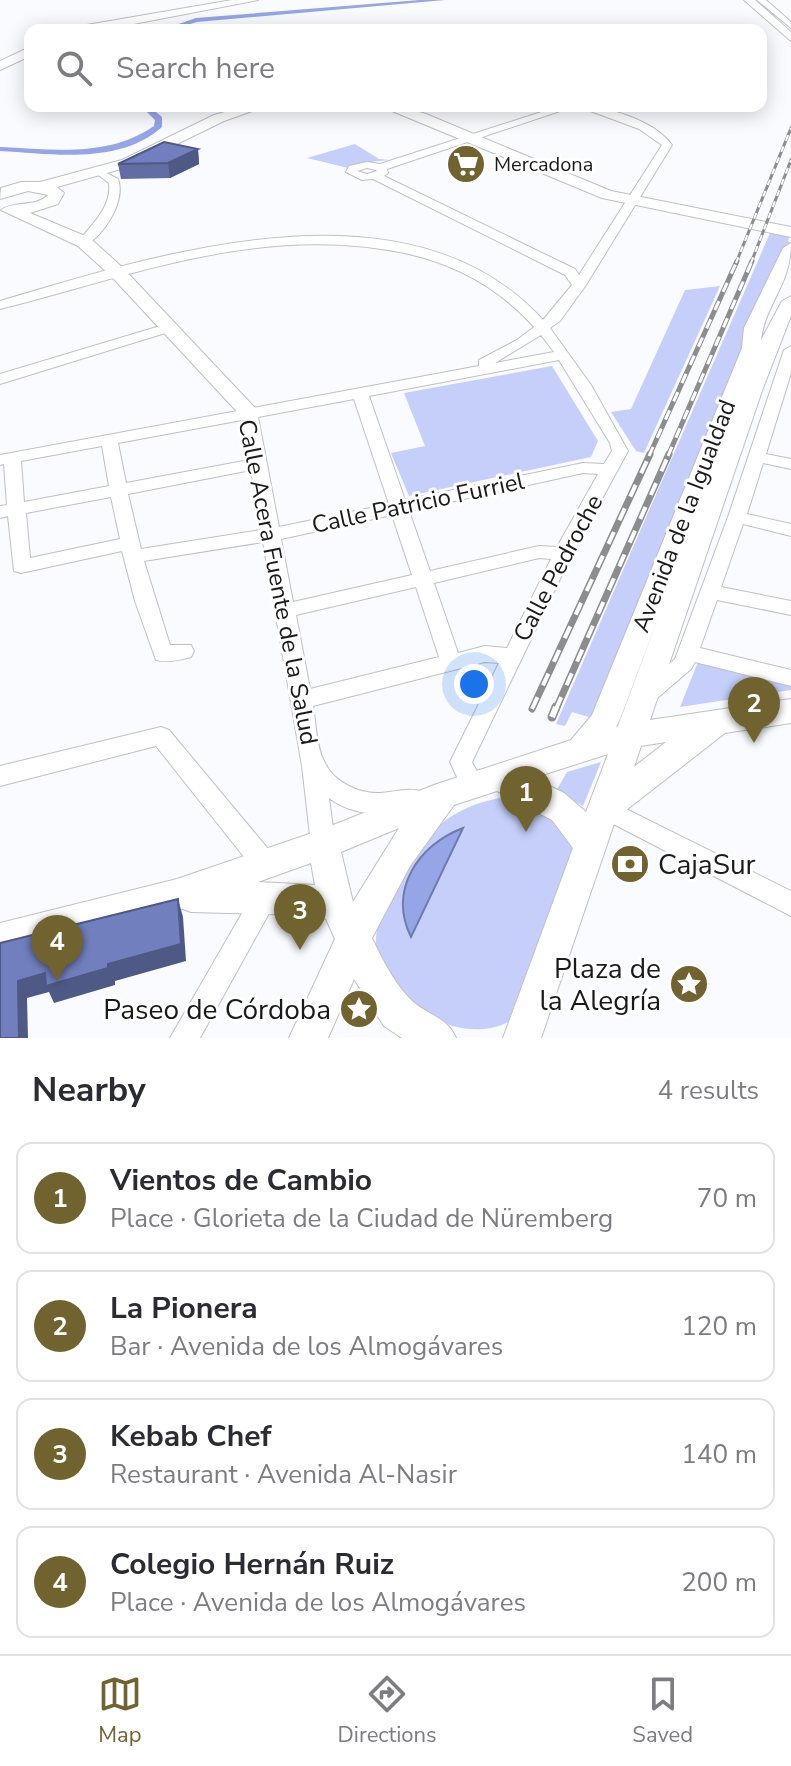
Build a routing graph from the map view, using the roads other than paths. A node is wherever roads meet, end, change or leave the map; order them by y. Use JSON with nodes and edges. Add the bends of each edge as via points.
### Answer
{"nodes":[{"id":1,"x":252,"y":0,"type":"edge"},
{"id":2,"x":265,"y":0,"type":"edge"},
{"id":3,"x":749,"y":0,"type":"edge"},
{"id":4,"x":784,"y":0,"type":"edge"},
{"id":5,"x":759,"y":3,"type":"edge"},
{"id":6,"x":187,"y":13,"type":"junction"},
{"id":7,"x":776,"y":13,"type":"junction"},
{"id":8,"x":125,"y":23,"type":"junction"},
{"id":9,"x":119,"y":24,"type":"edge"},
{"id":10,"x":121,"y":24,"type":"edge"},
{"id":11,"x":790,"y":32,"type":"edge"},
{"id":12,"x":24,"y":49,"type":"edge"},
{"id":13,"x":4,"y":57,"type":"edge"},
{"id":14,"x":238,"y":112,"type":"edge"},
{"id":15,"x":405,"y":112,"type":"edge"},
{"id":16,"x":551,"y":112,"type":"edge"},
{"id":17,"x":598,"y":112,"type":"edge"},
{"id":18,"x":470,"y":138,"type":"junction"},
{"id":19,"x":99,"y":172,"type":"junction"},
{"id":20,"x":49,"y":190,"type":"junction"},
{"id":21,"x":2,"y":192,"type":"edge"},
{"id":22,"x":633,"y":202,"type":"junction"},
{"id":23,"x":4,"y":208,"type":"edge"},
{"id":24,"x":664,"y":208,"type":"junction"},
{"id":25,"x":41,"y":214,"type":"junction"},
{"id":26,"x":791,"y":230,"type":"edge"},
{"id":27,"x":84,"y":242,"type":"junction"},
{"id":28,"x":791,"y":248,"type":"edge"},
{"id":29,"x":538,"y":255,"type":"junction"},
{"id":30,"x":596,"y":259,"type":"junction"},
{"id":31,"x":117,"y":272,"type":"junction"},
{"id":32,"x":579,"y":285,"type":"junction"},
{"id":33,"x":791,"y":286,"type":"edge"},
{"id":34,"x":791,"y":301,"type":"edge"},
{"id":35,"x":0,"y":305,"type":"edge"},
{"id":36,"x":170,"y":327,"type":"junction"},
{"id":37,"x":542,"y":328,"type":"junction"},
{"id":38,"x":751,"y":347,"type":"junction"},
{"id":39,"x":562,"y":355,"type":"junction"},
{"id":40,"x":790,"y":355,"type":"edge"},
{"id":41,"x":460,"y":374,"type":"junction"},
{"id":42,"x":0,"y":379,"type":"edge"},
{"id":43,"x":360,"y":393,"type":"junction"},
{"id":44,"x":771,"y":406,"type":"junction"},
{"id":45,"x":791,"y":409,"type":"edge"},
{"id":46,"x":249,"y":413,"type":"junction"},
{"id":47,"x":742,"y":425,"type":"junction"},
{"id":48,"x":109,"y":439,"type":"junction"},
{"id":49,"x":756,"y":457,"type":"junction"},
{"id":50,"x":6,"y":459,"type":"edge"},
{"id":51,"x":257,"y":464,"type":"junction"},
{"id":52,"x":791,"y":464,"type":"edge"},
{"id":53,"x":609,"y":470,"type":"junction"},
{"id":54,"x":118,"y":490,"type":"junction"},
{"id":55,"x":398,"y":508,"type":"junction"},
{"id":56,"x":7,"y":511,"type":"edge"},
{"id":57,"x":737,"y":517,"type":"junction"},
{"id":58,"x":791,"y":530,"type":"edge"},
{"id":59,"x":270,"y":535,"type":"junction"},
{"id":60,"x":130,"y":550,"type":"junction"},
{"id":61,"x":10,"y":552,"type":"edge"},
{"id":62,"x":563,"y":554,"type":"junction"},
{"id":63,"x":423,"y":578,"type":"junction"},
{"id":64,"x":711,"y":592,"type":"junction"},
{"id":65,"x":791,"y":608,"type":"edge"},
{"id":66,"x":284,"y":611,"type":"junction"},
{"id":67,"x":184,"y":651,"type":"dead end"},
{"id":68,"x":688,"y":653,"type":"junction"},
{"id":69,"x":511,"y":656,"type":"junction"},
{"id":70,"x":451,"y":662,"type":"junction"},
{"id":71,"x":791,"y":678,"type":"edge"},
{"id":72,"x":641,"y":699,"type":"junction"},
{"id":73,"x":301,"y":700,"type":"junction"},
{"id":74,"x":791,"y":711,"type":"edge"},
{"id":75,"x":718,"y":724,"type":"junction"},
{"id":76,"x":627,"y":736,"type":"junction"},
{"id":77,"x":581,"y":749,"type":"junction"},
{"id":78,"x":313,"y":766,"type":"junction"},
{"id":79,"x":0,"y":776,"type":"edge"},
{"id":80,"x":473,"y":787,"type":"junction"},
{"id":81,"x":604,"y":808,"type":"junction"},
{"id":82,"x":323,"y":844,"type":"junction"},
{"id":83,"x":589,"y":847,"type":"junction"},
{"id":84,"x":265,"y":881,"type":"junction"},
{"id":85,"x":791,"y":904,"type":"edge"},
{"id":86,"x":337,"y":905,"type":"junction"},
{"id":87,"x":352,"y":939,"type":"junction"},
{"id":88,"x":0,"y":940,"type":"edge"},
{"id":89,"x":521,"y":1037,"type":"edge"},
{"id":90,"x":184,"y":1038,"type":"edge"},
{"id":91,"x":308,"y":1038,"type":"edge"},
{"id":92,"x":437,"y":1038,"type":"edge"}],
"edges":[{"from":1,"to":6,"type":"highway"},
{"from":2,"to":6,"type":"highway"},
{"from":3,"to":5,"type":"main road"},
{"from":4,"to":7,"type":"street"},
{"from":5,"to":7,"type":"street"},
{"from":5,"to":11,"type":"main road"},
{"from":6,"to":8,"type":"highway"},
{"from":7,"to":11,"type":"street"},
{"from":8,"to":9,"type":"highway"},
{"from":8,"to":10,"type":"highway"},
{"from":12,"to":13,"type":"highway"},
{"from":14,"to":19,"type":"main road","via":[[149,155]]},
{"from":15,"to":18,"type":"main road"},
{"from":16,"to":18,"type":"street"},
{"from":17,"to":22,"type":"street","via":[[666,141]]},
{"from":18,"to":22,"type":"main road"},
{"from":18,"to":29,"type":"street","via":[[379,172]]},
{"from":19,"to":20,"type":"main road"},
{"from":19,"to":27,"type":"street","via":[[114,181],[116,191]]},
{"from":20,"to":21,"type":"main road"},
{"from":20,"to":25,"type":"main road","via":[[53,201]]},
{"from":22,"to":24,"type":"main road"},
{"from":22,"to":24,"type":"street","via":[[642,196]]},
{"from":22,"to":30,"type":"street"},
{"from":23,"to":25,"type":"main road","name":"Calle Acera Fuente de la Salud"},
{"from":24,"to":26,"type":"main road"},
{"from":25,"to":27,"type":"main road","name":"Calle Acera Fuente de la Salud"},
{"from":27,"to":31,"type":"main road","name":"Calle Acera Fuente de la Salud"},
{"from":28,"to":38,"type":"main road","via":[[753,328]]},
{"from":29,"to":30,"type":"street","via":[[566,261]]},
{"from":29,"to":32,"type":"street","via":[[570,272]]},
{"from":30,"to":32,"type":"street"},
{"from":31,"to":35,"type":"street"},
{"from":31,"to":36,"type":"main road","name":"Calle Acera Fuente de la Salud"},
{"from":31,"to":37,"type":"street","via":[[254,240],[358,240],[418,251],[469,270],[512,297]]},
{"from":32,"to":37,"type":"street"},
{"from":33,"to":38,"type":"main road","name":"Avenida de la Igualdad","via":[[771,307]]},
{"from":34,"to":47,"type":"main road","name":"Avenida de la Igualdad","via":[[775,330]]},
{"from":36,"to":42,"type":"street"},
{"from":36,"to":46,"type":"main road","name":"Calle Acera Fuente de la Salud"},
{"from":37,"to":39,"type":"street"},
{"from":37,"to":41,"type":"street"},
{"from":38,"to":77,"type":"main road","name":"Avenida de la Igualdad","via":[[605,719]]},
{"from":39,"to":41,"type":"street"},
{"from":39,"to":53,"type":"street","name":"Calle Pedroche","via":[[618,443],[620,451]]},
{"from":40,"to":44,"type":"street","name":"Avenida de la Igualdad"},
{"from":41,"to":43,"type":"street"},
{"from":43,"to":46,"type":"street"},
{"from":43,"to":55,"type":"street"},
{"from":44,"to":45,"type":"street"},
{"from":44,"to":47,"type":"street","name":"Avenida de la Igualdad"},
{"from":44,"to":49,"type":"street","name":"Avenida de la Igualdad"},
{"from":46,"to":48,"type":"street"},
{"from":46,"to":51,"type":"street","name":"Calle Acera Fuente de la Salud"},
{"from":47,"to":72,"type":"main road","name":"Avenida de la Igualdad"},
{"from":48,"to":50,"type":"street"},
{"from":48,"to":54,"type":"street"},
{"from":49,"to":52,"type":"street"},
{"from":49,"to":57,"type":"street","name":"Avenida de la Igualdad"},
{"from":50,"to":56,"type":"street"},
{"from":51,"to":54,"type":"street"},
{"from":51,"to":59,"type":"street","name":"Calle Acera Fuente de la Salud"},
{"from":53,"to":55,"type":"street","name":"Calle Patricio Furriel","via":[[583,468]]},
{"from":53,"to":62,"type":"street","name":"Calle Pedroche"},
{"from":54,"to":56,"type":"street"},
{"from":54,"to":60,"type":"street"},
{"from":55,"to":59,"type":"street","name":"Calle Patricio Furriel"},
{"from":55,"to":63,"type":"street"},
{"from":56,"to":61,"type":"street"},
{"from":57,"to":58,"type":"street"},
{"from":57,"to":64,"type":"street","name":"Avenida de la Igualdad"},
{"from":59,"to":60,"type":"street","name":"Calle Patricio Furriel","via":[[178,549]]},
{"from":59,"to":66,"type":"street","name":"Calle Acera Fuente de la Salud"},
{"from":60,"to":61,"type":"street","name":"Calle Patricio Furriel","via":[[21,566]]},
{"from":60,"to":67,"type":"street","via":[[163,654]]},
{"from":62,"to":63,"type":"street","via":[[539,552]]},
{"from":62,"to":69,"type":"street","name":"Calle Pedroche"},
{"from":63,"to":66,"type":"street"},
{"from":63,"to":70,"type":"street"},
{"from":64,"to":65,"type":"street"},
{"from":64,"to":68,"type":"street","name":"Avenida de la Igualdad"},
{"from":66,"to":73,"type":"street","name":"Calle Acera Fuente de la Salud"},
{"from":68,"to":71,"type":"street"},
{"from":68,"to":72,"type":"street","name":"Avenida de la Igualdad","via":[[684,663]]},
{"from":69,"to":70,"type":"street","via":[[485,654]]},
{"from":69,"to":80,"type":"street","name":"Calle Pedroche","via":[[461,762]]},
{"from":70,"to":73,"type":"street"},
{"from":72,"to":76,"type":"main road","name":"Avenida de la Igualdad"},
{"from":73,"to":78,"type":"street","name":"Calle Acera Fuente de la Salud"},
{"from":74,"to":75,"type":"main road"},
{"from":75,"to":76,"type":"main road"},
{"from":75,"to":81,"type":"main road"},
{"from":76,"to":77,"type":"main road"},
{"from":76,"to":81,"type":"main road","name":"Avenida de la Igualdad"},
{"from":77,"to":80,"type":"main road"},
{"from":78,"to":80,"type":"street","via":[[346,800],[372,804]]},
{"from":78,"to":82,"type":"street","name":"Calle Acera Fuente de la Salud"},
{"from":79,"to":84,"type":"street","via":[[161,736]]},
{"from":80,"to":82,"type":"main road"},
{"from":80,"to":83,"type":"main road","via":[[561,807],[582,829]]},
{"from":80,"to":87,"type":"main road","via":[[415,828]]},
{"from":81,"to":83,"type":"main road","name":"Avenida de la Igualdad"},
{"from":81,"to":85,"type":"street"},
{"from":82,"to":84,"type":"main road"},
{"from":82,"to":86,"type":"main road"},
{"from":83,"to":89,"type":"main road","name":"Avenida de la Igualdad"},
{"from":84,"to":86,"type":"main road","via":[[305,899]]},
{"from":84,"to":88,"type":"main road","via":[[177,895]]},
{"from":84,"to":90,"type":"street"},
{"from":86,"to":87,"type":"main road"},
{"from":87,"to":91,"type":"main road"},
{"from":87,"to":92,"type":"main road","via":[[397,1013]]}]}
